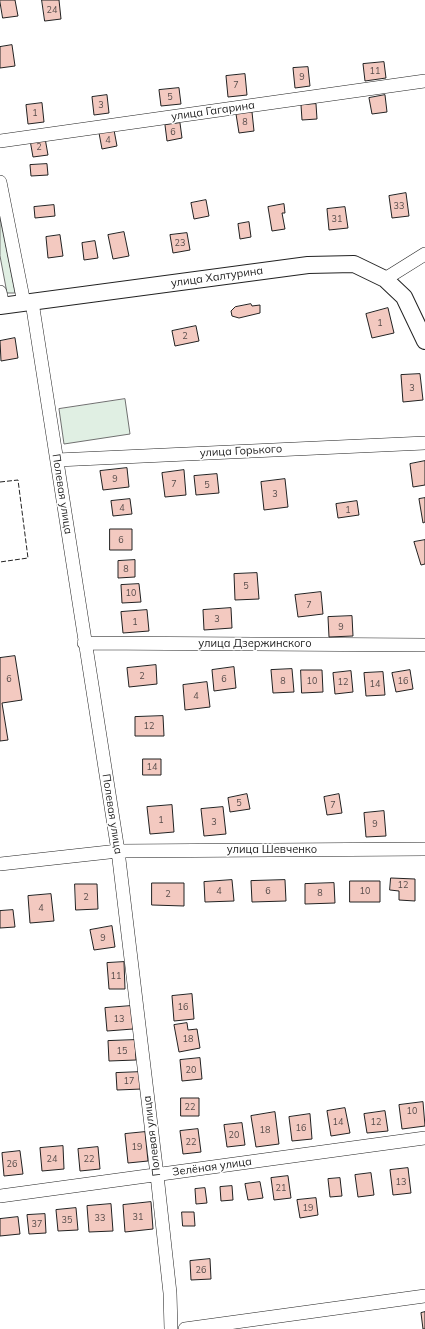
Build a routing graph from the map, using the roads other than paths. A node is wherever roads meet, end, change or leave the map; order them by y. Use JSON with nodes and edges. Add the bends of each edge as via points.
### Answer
{"nodes":[{"id":1,"x":425,"y":81,"type":"edge"},
{"id":2,"x":0,"y":141,"type":"edge"},
{"id":3,"x":0,"y":182,"type":"edge"},
{"id":4,"x":425,"y":254,"type":"edge"},
{"id":5,"x":385,"y":279,"type":"junction"},
{"id":6,"x":1,"y":301,"type":"edge"},
{"id":7,"x":28,"y":302,"type":"junction"},
{"id":8,"x":425,"y":341,"type":"edge"},
{"id":9,"x":425,"y":443,"type":"edge"},
{"id":10,"x":57,"y":460,"type":"junction"},
{"id":11,"x":84,"y":643,"type":"junction"},
{"id":12,"x":425,"y":646,"type":"edge"},
{"id":13,"x":425,"y":849,"type":"edge"},
{"id":14,"x":118,"y":851,"type":"junction"},
{"id":15,"x":0,"y":864,"type":"edge"},
{"id":16,"x":425,"y":1138,"type":"edge"},
{"id":17,"x":156,"y":1174,"type":"junction"},
{"id":18,"x":0,"y":1196,"type":"edge"},
{"id":19,"x":425,"y":1296,"type":"edge"},
{"id":20,"x":171,"y":1329,"type":"edge"},
{"id":21,"x":185,"y":1329,"type":"edge"}],
"edges":[{"from":1,"to":2,"type":"street","name":"улица Гагарина"},
{"from":3,"to":7,"type":"street","name":"Полевая улица"},
{"from":4,"to":5,"type":"street"},
{"from":5,"to":7,"type":"main road","name":"улица Халтурина","via":[[354,264],[308,265]]},
{"from":5,"to":8,"type":"main road","name":"улица Халтурина","via":[[404,297]]},
{"from":6,"to":7,"type":"main road","name":"улица Халтурина"},
{"from":7,"to":10,"type":"street","name":"Полевая улица"},
{"from":9,"to":10,"type":"street","name":"улица Горького"},
{"from":10,"to":11,"type":"street","name":"Полевая улица"},
{"from":11,"to":12,"type":"street","name":"улица Дзержинского"},
{"from":11,"to":14,"type":"street","name":"Полевая улица"},
{"from":13,"to":14,"type":"street","name":"улица Шевченко"},
{"from":14,"to":15,"type":"street","name":"улица Шевченко"},
{"from":14,"to":17,"type":"street","name":"Полевая улица"},
{"from":16,"to":17,"type":"street","name":"Зелёная улица"},
{"from":17,"to":18,"type":"street","name":"Зелёная улица"},
{"from":17,"to":20,"type":"street","name":"Полевая улица","via":[[170,1293]]},
{"from":19,"to":21,"type":"street"}]}
